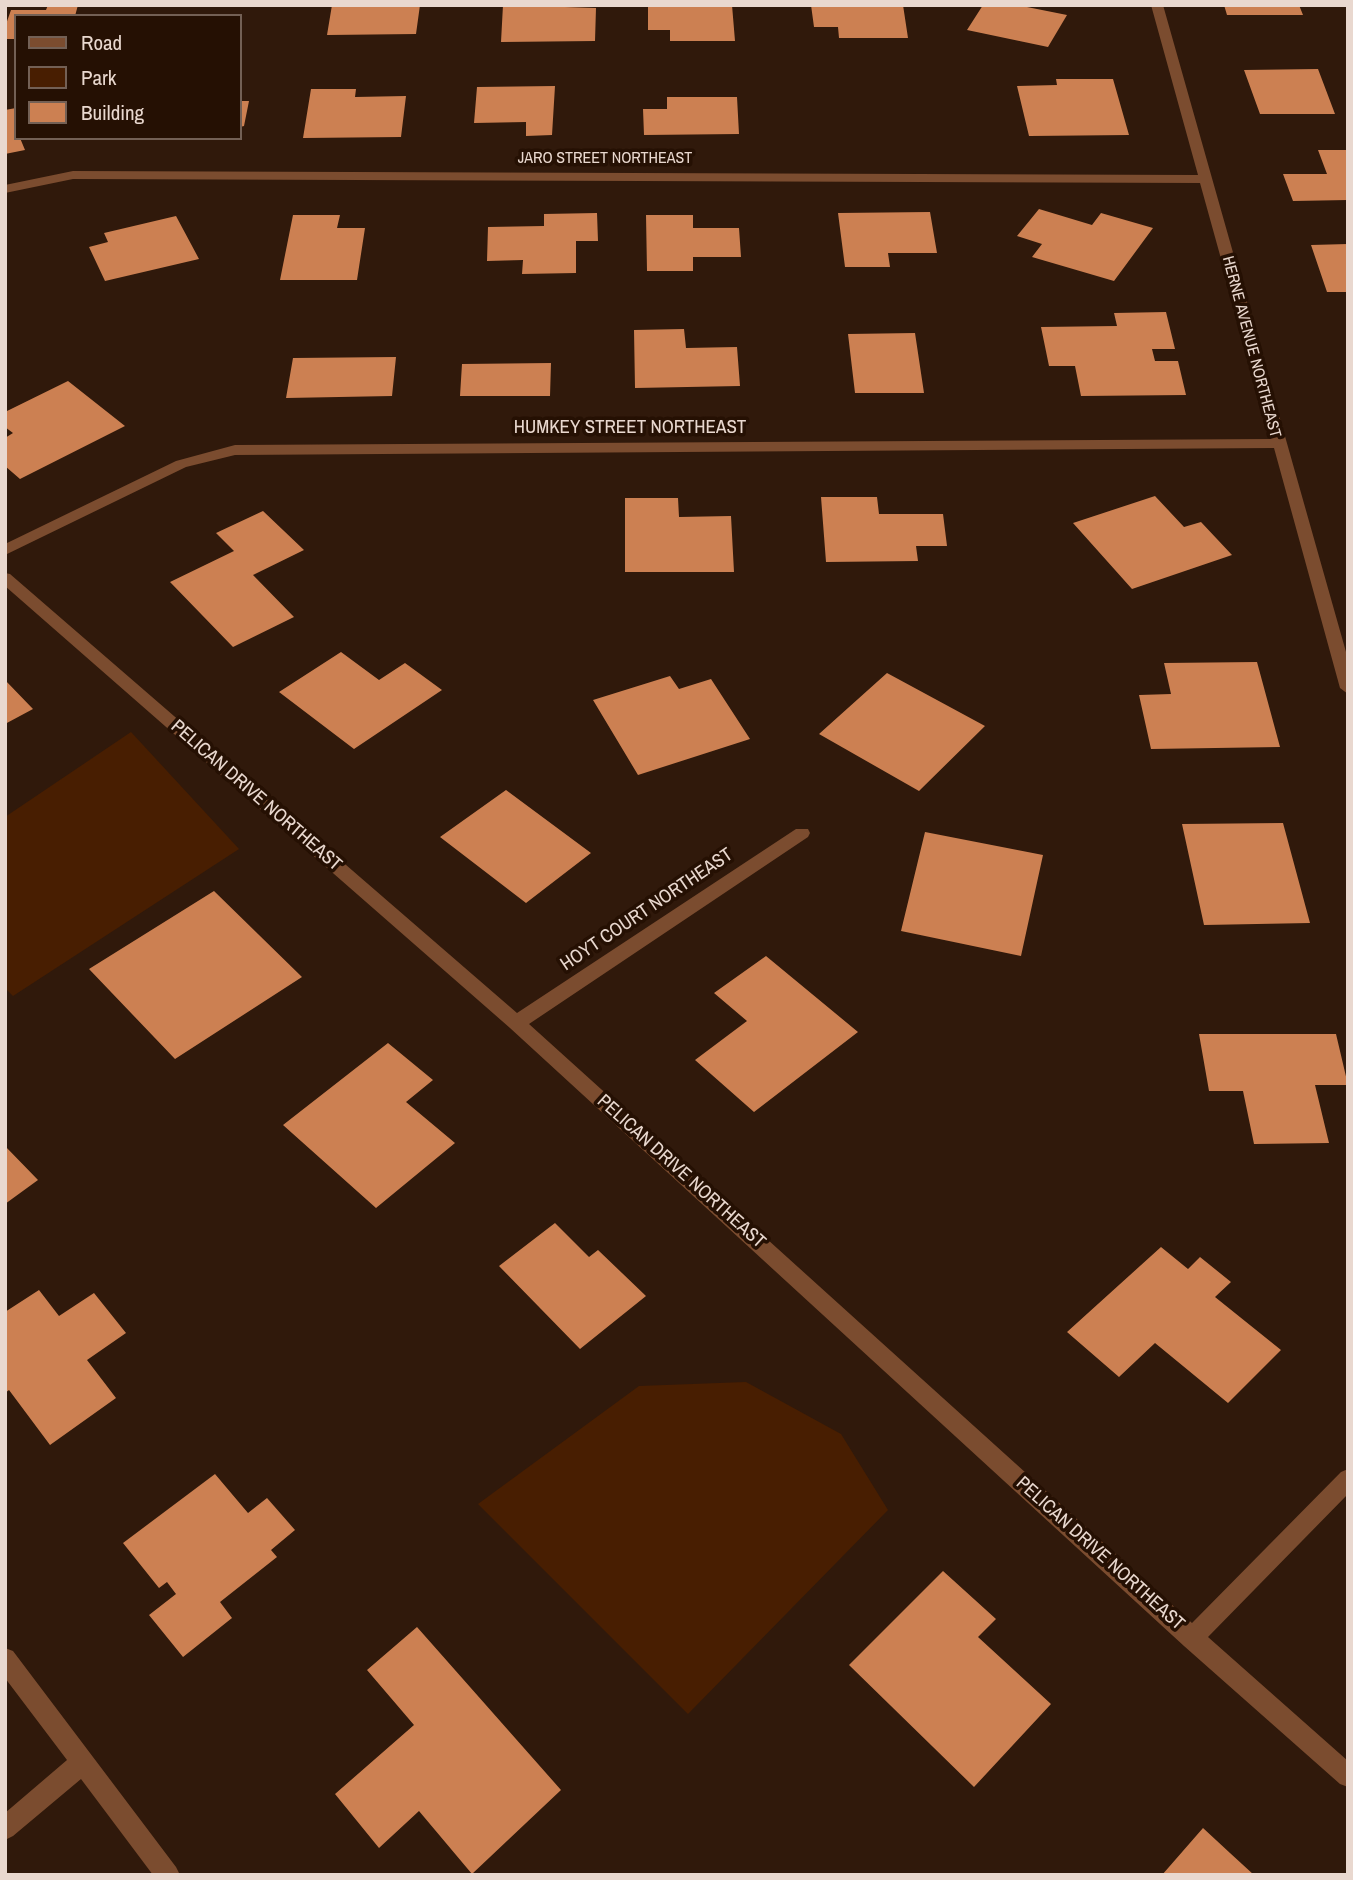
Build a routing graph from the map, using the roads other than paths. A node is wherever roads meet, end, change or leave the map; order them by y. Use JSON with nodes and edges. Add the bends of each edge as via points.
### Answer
{"nodes":[{"id":1,"x":1157,"y":5,"type":"edge"},
{"id":2,"x":1206,"y":179,"type":"junction"},
{"id":3,"x":5,"y":189,"type":"edge"},
{"id":4,"x":1277,"y":443,"type":"junction"},
{"id":5,"x":5,"y":550,"type":"edge"},
{"id":6,"x":5,"y":578,"type":"edge"},
{"id":7,"x":1340,"y":632,"type":"edge"},
{"id":8,"x":1348,"y":688,"type":"edge"},
{"id":9,"x":802,"y":833,"type":"dead end"},
{"id":10,"x":516,"y":1023,"type":"junction"},
{"id":11,"x":1348,"y":1479,"type":"edge"},
{"id":12,"x":1192,"y":1638,"type":"junction"},
{"id":13,"x":5,"y":1659,"type":"edge"},
{"id":14,"x":82,"y":1763,"type":"junction"},
{"id":15,"x":1348,"y":1776,"type":"edge"},
{"id":16,"x":5,"y":1828,"type":"edge"},
{"id":17,"x":168,"y":1875,"type":"edge"}],
"edges":[{"from":1,"to":2,"type":"street","name":"HERNE AVENUE NORTHEAST"},
{"from":2,"to":3,"type":"street","name":"JARO STREET NORTHEAST","via":[[73,175]]},
{"from":2,"to":4,"type":"street","name":"HERNE AVENUE NORTHEAST"},
{"from":4,"to":5,"type":"street","name":"HUMKEY STREET NORTHEAST","via":[[235,450],[181,464]]},
{"from":4,"to":7,"type":"street","name":"HERNE AVENUE NORTHEAST"},
{"from":6,"to":10,"type":"street","name":"PELICAN DRIVE NORTHEAST"},
{"from":7,"to":8,"type":"street","name":"HERNE AVENUE NORTHEAST"},
{"from":9,"to":10,"type":"street","name":"HOYT COURT NORTHEAST"},
{"from":10,"to":12,"type":"street","name":"PELICAN DRIVE NORTHEAST"},
{"from":11,"to":12,"type":"street"},
{"from":12,"to":15,"type":"street","name":"PELICAN DRIVE NORTHEAST"},
{"from":13,"to":14,"type":"street"},
{"from":14,"to":16,"type":"street"},
{"from":14,"to":17,"type":"street"}]}
